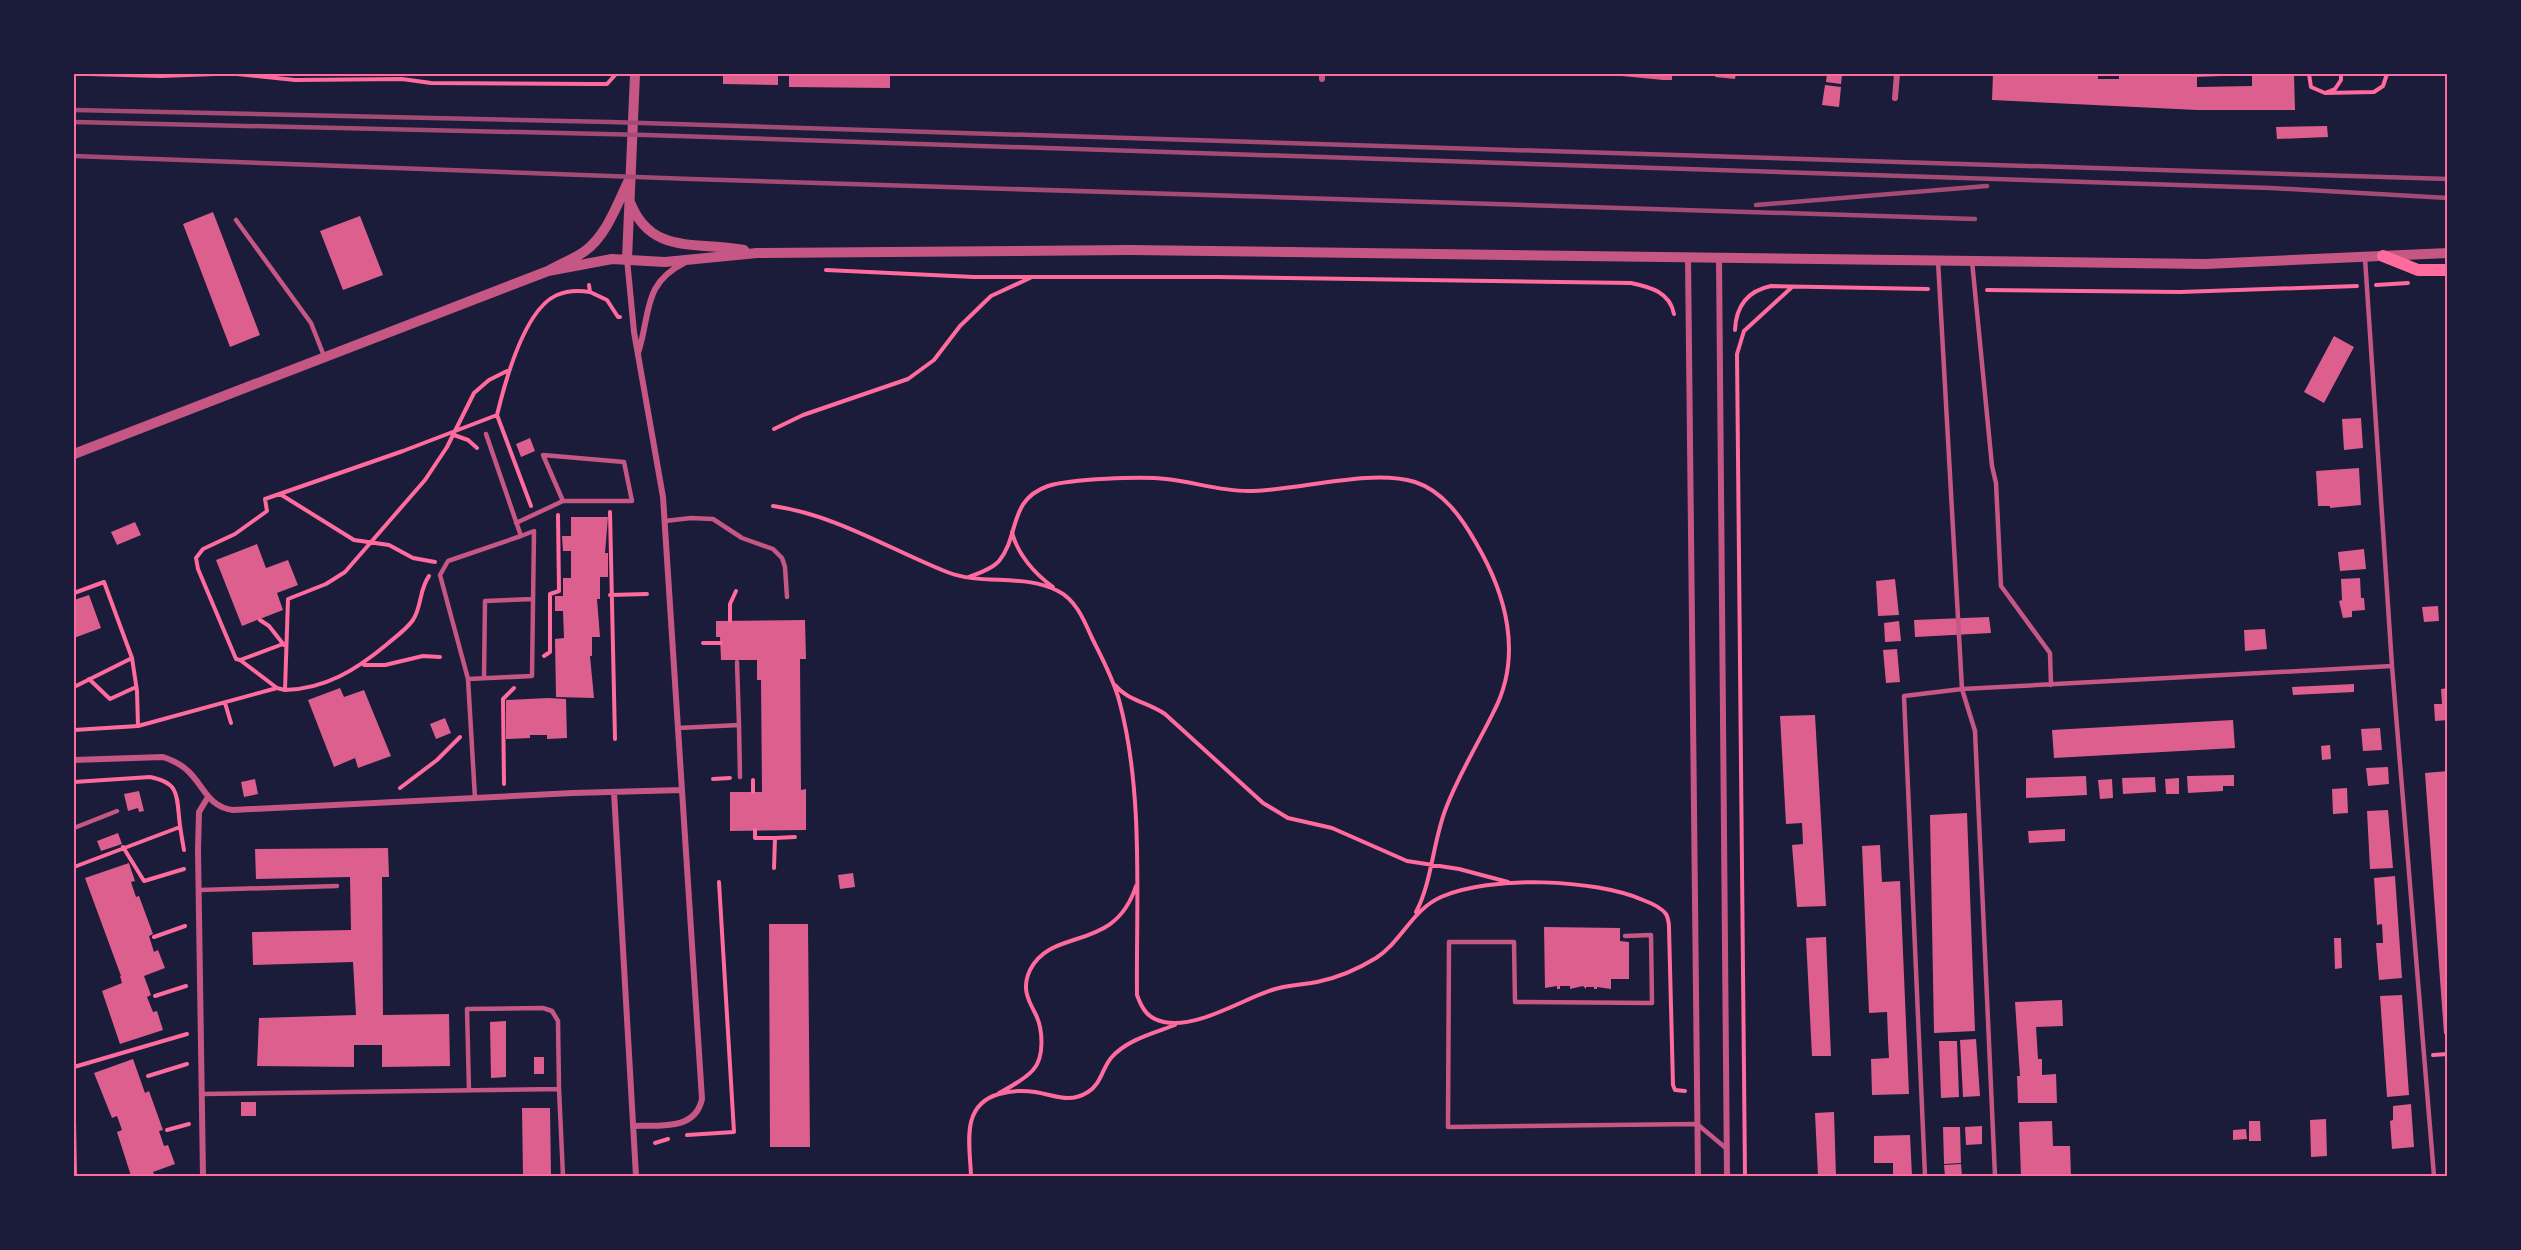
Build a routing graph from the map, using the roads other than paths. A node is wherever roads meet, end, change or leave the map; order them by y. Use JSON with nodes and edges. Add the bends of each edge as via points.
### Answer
{"nodes":[{"id":1,"x":635,"y":74,"type":"edge"},
{"id":2,"x":1897,"y":74,"type":"edge"},
{"id":3,"x":1895,"y":98,"type":"dead end"},
{"id":4,"x":629,"y":180,"type":"junction"},
{"id":5,"x":628,"y":199,"type":"junction"},
{"id":6,"x":236,"y":220,"type":"dead end"},
{"id":7,"x":757,"y":253,"type":"junction"},
{"id":8,"x":2448,"y":253,"type":"edge"},
{"id":9,"x":2383,"y":256,"type":"junction"},
{"id":10,"x":1688,"y":257,"type":"junction"},
{"id":11,"x":1719,"y":258,"type":"junction"},
{"id":12,"x":2365,"y":258,"type":"junction"},
{"id":13,"x":627,"y":259,"type":"junction"},
{"id":14,"x":692,"y":259,"type":"junction"},
{"id":15,"x":1938,"y":261,"type":"junction"},
{"id":16,"x":1971,"y":261,"type":"junction"},
{"id":17,"x":2448,"y":270,"type":"edge"},
{"id":18,"x":548,"y":271,"type":"junction"},
{"id":19,"x":638,"y":353,"type":"junction"},
{"id":20,"x":325,"y":357,"type":"junction"},
{"id":21,"x":486,"y":434,"type":"dead end"},
{"id":22,"x":74,"y":454,"type":"edge"},
{"id":23,"x":563,"y":501,"type":"junction"},
{"id":24,"x":664,"y":521,"type":"junction"},
{"id":25,"x":516,"y":523,"type":"junction"},
{"id":26,"x":521,"y":536,"type":"junction"},
{"id":27,"x":788,"y":597,"type":"dead end"},
{"id":28,"x":533,"y":599,"type":"junction"},
{"id":29,"x":737,"y":663,"type":"dead end"},
{"id":30,"x":2392,"y":666,"type":"junction"},
{"id":31,"x":484,"y":678,"type":"junction"},
{"id":32,"x":468,"y":679,"type":"junction"},
{"id":33,"x":2051,"y":685,"type":"junction"},
{"id":34,"x":1962,"y":689,"type":"junction"},
{"id":35,"x":739,"y":725,"type":"junction"},
{"id":36,"x":678,"y":728,"type":"junction"},
{"id":37,"x":74,"y":760,"type":"edge"},
{"id":38,"x":740,"y":777,"type":"dead end"},
{"id":39,"x":682,"y":790,"type":"junction"},
{"id":40,"x":614,"y":792,"type":"junction"},
{"id":41,"x":208,"y":797,"type":"junction"},
{"id":42,"x":475,"y":798,"type":"junction"},
{"id":43,"x":117,"y":812,"type":"dead end"},
{"id":44,"x":74,"y":828,"type":"edge"},
{"id":45,"x":337,"y":886,"type":"dead end"},
{"id":46,"x":199,"y":890,"type":"junction"},
{"id":47,"x":1625,"y":936,"type":"dead end"},
{"id":48,"x":559,"y":1089,"type":"junction"},
{"id":49,"x":468,"y":1090,"type":"junction"},
{"id":50,"x":202,"y":1094,"type":"junction"},
{"id":51,"x":1697,"y":1124,"type":"junction"},
{"id":52,"x":633,"y":1126,"type":"junction"},
{"id":53,"x":1727,"y":1149,"type":"junction"},
{"id":54,"x":203,"y":1176,"type":"edge"},
{"id":55,"x":563,"y":1176,"type":"edge"},
{"id":56,"x":636,"y":1176,"type":"edge"},
{"id":57,"x":1698,"y":1176,"type":"edge"},
{"id":58,"x":1727,"y":1176,"type":"edge"},
{"id":59,"x":1925,"y":1176,"type":"edge"},
{"id":60,"x":1995,"y":1176,"type":"edge"},
{"id":61,"x":2434,"y":1176,"type":"edge"}],
"edges":[{"from":1,"to":4,"type":"street"},
{"from":2,"to":3,"type":"street"},
{"from":4,"to":5,"type":"street"},
{"from":4,"to":18,"type":"street","via":[[595,242]]},
{"from":5,"to":7,"type":"street","via":[[639,221],[661,240]]},
{"from":5,"to":13,"type":"street"},
{"from":6,"to":20,"type":"lane","via":[[311,323]]},
{"from":7,"to":10,"type":"street","via":[[1129,250]]},
{"from":7,"to":14,"type":"street"},
{"from":8,"to":9,"type":"street"},
{"from":9,"to":12,"type":"street"},
{"from":9,"to":17,"type":"main road","via":[[2418,270]]},
{"from":10,"to":11,"type":"street"},
{"from":10,"to":51,"type":"street"},
{"from":11,"to":15,"type":"street"},
{"from":11,"to":53,"type":"street"},
{"from":12,"to":16,"type":"street","via":[[2205,264]]},
{"from":12,"to":30,"type":"lane"},
{"from":13,"to":14,"type":"street"},
{"from":13,"to":18,"type":"street"},
{"from":13,"to":19,"type":"street"},
{"from":14,"to":19,"type":"street","via":[[668,271],[652,292]]},
{"from":15,"to":16,"type":"street"},
{"from":15,"to":34,"type":"lane"},
{"from":16,"to":33,"type":"lane","via":[[1996,483],[2001,586],[2050,653]]},
{"from":18,"to":20,"type":"street"},
{"from":19,"to":24,"type":"street"},
{"from":20,"to":22,"type":"street"},
{"from":21,"to":25,"type":"lane"},
{"from":23,"to":23,"type":"lane","via":[[632,501],[624,462],[543,455]]},
{"from":23,"to":25,"type":"lane"},
{"from":24,"to":27,"type":"lane","via":[[713,519],[742,538],[773,549],[785,567]]},
{"from":24,"to":36,"type":"street"},
{"from":25,"to":26,"type":"lane"},
{"from":26,"to":28,"type":"lane","via":[[534,531]]},
{"from":26,"to":32,"type":"lane","via":[[448,561],[440,574]]},
{"from":28,"to":31,"type":"lane","via":[[532,676]]},
{"from":28,"to":31,"type":"lane","via":[[485,600]]},
{"from":29,"to":35,"type":"lane"},
{"from":30,"to":33,"type":"lane"},
{"from":30,"to":61,"type":"lane"},
{"from":31,"to":32,"type":"lane"},
{"from":32,"to":42,"type":"lane"},
{"from":33,"to":34,"type":"lane"},
{"from":34,"to":59,"type":"lane","via":[[1904,696]]},
{"from":34,"to":60,"type":"lane","via":[[1975,731]]},
{"from":35,"to":36,"type":"lane"},
{"from":35,"to":38,"type":"lane"},
{"from":36,"to":39,"type":"street"},
{"from":37,"to":41,"type":"street","via":[[163,757],[189,771]]},
{"from":39,"to":40,"type":"street"},
{"from":39,"to":52,"type":"street","via":[[702,1099],[700,1110],[689,1120]]},
{"from":40,"to":42,"type":"street"},
{"from":40,"to":52,"type":"street"},
{"from":41,"to":42,"type":"street","via":[[224,809],[233,810]]},
{"from":41,"to":46,"type":"street","via":[[199,812]]},
{"from":43,"to":44,"type":"lane"},
{"from":45,"to":46,"type":"lane"},
{"from":46,"to":50,"type":"street"},
{"from":47,"to":51,"type":"lane","via":[[1651,935],[1652,1003],[1515,1002],[1514,942],[1449,942],[1448,1127]]},
{"from":48,"to":49,"type":"lane"},
{"from":48,"to":49,"type":"lane","via":[[558,1021],[552,1011],[543,1008],[467,1009]]},
{"from":48,"to":55,"type":"lane"},
{"from":49,"to":50,"type":"lane"},
{"from":50,"to":54,"type":"street"},
{"from":51,"to":53,"type":"lane"},
{"from":51,"to":57,"type":"street"},
{"from":52,"to":56,"type":"street"},
{"from":53,"to":58,"type":"street"}]}
